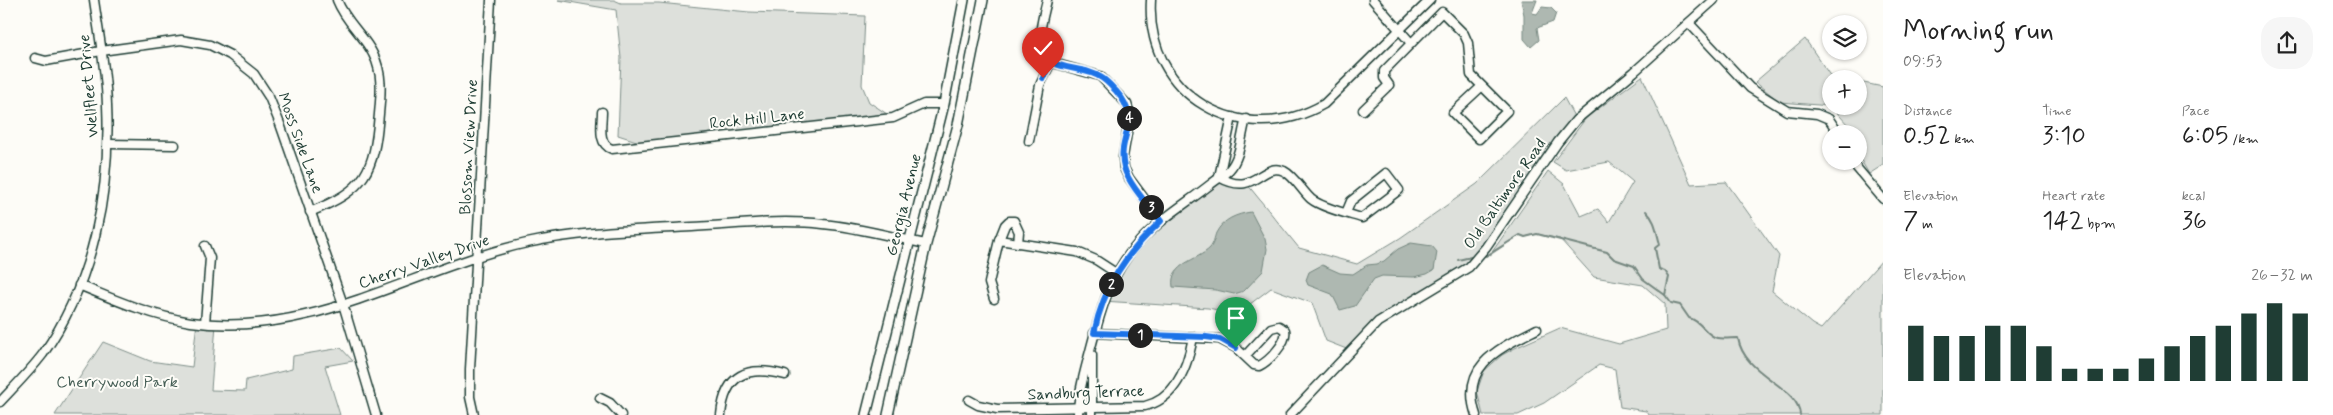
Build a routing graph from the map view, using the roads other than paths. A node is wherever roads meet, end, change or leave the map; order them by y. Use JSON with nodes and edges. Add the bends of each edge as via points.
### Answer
{"nodes":[{"id":1,"x":94,"y":0,"type":"edge"},
{"id":2,"x":337,"y":0,"type":"edge"},
{"id":3,"x":491,"y":0,"type":"edge"},
{"id":4,"x":964,"y":0,"type":"edge"},
{"id":5,"x":983,"y":0,"type":"edge"},
{"id":6,"x":1047,"y":0,"type":"edge"},
{"id":7,"x":1151,"y":0,"type":"edge"},
{"id":8,"x":1373,"y":0,"type":"edge"},
{"id":9,"x":1430,"y":0,"type":"edge"},
{"id":10,"x":1714,"y":0,"type":"edge"},
{"id":11,"x":1688,"y":23,"type":"junction"},
{"id":12,"x":1399,"y":31,"type":"junction"},
{"id":13,"x":1412,"y":43,"type":"junction"},
{"id":14,"x":101,"y":51,"type":"junction"},
{"id":15,"x":35,"y":58,"type":"dead end"},
{"id":16,"x":1051,"y":62,"type":"junction"},
{"id":17,"x":1481,"y":87,"type":"junction"},
{"id":18,"x":944,"y":104,"type":"junction"},
{"id":19,"x":1364,"y":110,"type":"dead end"},
{"id":20,"x":602,"y":112,"type":"dead end"},
{"id":21,"x":1232,"y":117,"type":"junction"},
{"id":22,"x":1246,"y":119,"type":"junction"},
{"id":23,"x":1833,"y":125,"type":"edge"},
{"id":24,"x":1029,"y":140,"type":"dead end"},
{"id":25,"x":108,"y":144,"type":"junction"},
{"id":26,"x":176,"y":145,"type":"dead end"},
{"id":27,"x":1859,"y":170,"type":"edge"},
{"id":28,"x":1219,"y":177,"type":"junction"},
{"id":29,"x":1883,"y":199,"type":"edge"},
{"id":30,"x":310,"y":212,"type":"junction"},
{"id":31,"x":1346,"y":213,"type":"junction"},
{"id":32,"x":1161,"y":221,"type":"junction"},
{"id":33,"x":999,"y":240,"type":"junction"},
{"id":34,"x":910,"y":241,"type":"junction"},
{"id":35,"x":1018,"y":243,"type":"junction"},
{"id":36,"x":926,"y":244,"type":"junction"},
{"id":37,"x":205,"y":246,"type":"dead end"},
{"id":38,"x":477,"y":258,"type":"junction"},
{"id":39,"x":1116,"y":273,"type":"junction"},
{"id":40,"x":79,"y":285,"type":"junction"},
{"id":41,"x":994,"y":300,"type":"dead end"},
{"id":42,"x":343,"y":304,"type":"junction"},
{"id":43,"x":205,"y":323,"type":"junction"},
{"id":44,"x":1537,"y":328,"type":"dead end"},
{"id":45,"x":1094,"y":333,"type":"junction"},
{"id":46,"x":1193,"y":337,"type":"junction"},
{"id":47,"x":1091,"y":346,"type":"junction"},
{"id":48,"x":1245,"y":356,"type":"junction"},
{"id":49,"x":785,"y":375,"type":"dead end"},
{"id":50,"x":600,"y":398,"type":"dead end"},
{"id":51,"x":969,"y":400,"type":"dead end"},
{"id":52,"x":0,"y":402,"type":"edge"},
{"id":53,"x":1078,"y":411,"type":"edge"},
{"id":54,"x":1092,"y":411,"type":"edge"},
{"id":55,"x":376,"y":415,"type":"edge"},
{"id":56,"x":474,"y":415,"type":"edge"},
{"id":57,"x":621,"y":415,"type":"edge"},
{"id":58,"x":721,"y":415,"type":"edge"},
{"id":59,"x":866,"y":415,"type":"edge"},
{"id":60,"x":888,"y":415,"type":"edge"},
{"id":61,"x":1290,"y":415,"type":"edge"},
{"id":62,"x":1476,"y":415,"type":"edge"}],
"edges":[{"from":1,"to":14,"type":"street","name":"Wellfleet Drive"},
{"from":2,"to":30,"type":"street","via":[[351,25],[373,52],[379,68],[381,92],[376,150],[362,179],[347,194]]},
{"from":3,"to":38,"type":"street","name":"Blossom View Drive"},
{"from":4,"to":18,"type":"main road","name":"Georgia Avenue"},
{"from":5,"to":36,"type":"main road","name":"Georgia Avenue","via":[[958,125]]},
{"from":6,"to":16,"type":"street","via":[[1039,42]]},
{"from":7,"to":21,"type":"street","via":[[1151,27],[1160,60],[1178,85],[1192,97]]},
{"from":8,"to":12,"type":"street"},
{"from":9,"to":12,"type":"street"},
{"from":10,"to":11,"type":"street","name":"Old Baltimore Road"},
{"from":11,"to":23,"type":"street","via":[[1750,88],[1787,111],[1817,114],[1829,119]]},
{"from":11,"to":61,"type":"street","name":"Old Baltimore Road","via":[[1576,120],[1469,267],[1378,322]]},
{"from":12,"to":13,"type":"street"},
{"from":12,"to":22,"type":"street","via":[[1324,104],[1302,115],[1278,120]]},
{"from":13,"to":17,"type":"street","via":[[1442,12],[1464,34],[1471,75]]},
{"from":13,"to":19,"type":"street","via":[[1384,71],[1389,85]]},
{"from":14,"to":15,"type":"street","name":"Moss Side Lane","via":[[46,61]]},
{"from":14,"to":25,"type":"street","name":"Wellfleet Drive"},
{"from":14,"to":30,"type":"street","name":"Moss Side Lane","via":[[180,40],[210,45],[230,55],[254,74],[269,96]]},
{"from":16,"to":24,"type":"street","via":[[1040,85]]},
{"from":16,"to":32,"type":"street","via":[[1100,76],[1126,104],[1130,115],[1124,168]]},
{"from":17,"to":17,"type":"street","via":[[1453,113],[1479,139],[1506,112]]},
{"from":18,"to":20,"type":"street","name":"Rock Hill Lane","via":[[924,104],[893,118],[612,148],[603,142]]},
{"from":18,"to":34,"type":"main road","name":"Georgia Avenue"},
{"from":21,"to":22,"type":"street"},
{"from":21,"to":28,"type":"street"},
{"from":22,"to":28,"type":"street","via":[[1234,161]]},
{"from":25,"to":26,"type":"street"},
{"from":25,"to":40,"type":"street","name":"Wellfleet Drive","via":[[99,216]]},
{"from":27,"to":29,"type":"street"},
{"from":28,"to":31,"type":"street","via":[[1238,185],[1247,184],[1274,170],[1285,172],[1313,201]]},
{"from":28,"to":32,"type":"street"},
{"from":30,"to":42,"type":"street","name":"Moss Side Lane"},
{"from":31,"to":31,"type":"street","via":[[1362,218],[1399,190],[1386,173],[1351,201]]},
{"from":32,"to":39,"type":"street","via":[[1139,242]]},
{"from":33,"to":35,"type":"street"},
{"from":33,"to":35,"type":"street","via":[[1005,225],[1014,221],[1019,232]]},
{"from":33,"to":41,"type":"street","via":[[989,283]]},
{"from":34,"to":36,"type":"street","name":"Cherry Valley Drive"},
{"from":34,"to":38,"type":"street","name":"Cherry Valley Drive","via":[[822,224],[752,224],[578,234],[524,244]]},
{"from":34,"to":59,"type":"main road","name":"Georgia Avenue"},
{"from":35,"to":39,"type":"street","via":[[1077,252]]},
{"from":36,"to":60,"type":"main road","name":"Georgia Avenue"},
{"from":37,"to":43,"type":"street","via":[[210,258]]},
{"from":38,"to":42,"type":"street","name":"Cherry Valley Drive"},
{"from":38,"to":56,"type":"street","name":"Blossom View Drive","via":[[470,369]]},
{"from":39,"to":45,"type":"street","via":[[1103,301]]},
{"from":40,"to":43,"type":"street","name":"Cherry Valley Drive","via":[[152,312]]},
{"from":40,"to":52,"type":"street","via":[[44,352]]},
{"from":42,"to":43,"type":"street","name":"Cherry Valley Drive","via":[[272,323]]},
{"from":42,"to":55,"type":"street","name":"Moss Side Lane"},
{"from":44,"to":62,"type":"street","via":[[1482,363],[1470,389]]},
{"from":45,"to":46,"type":"street"},
{"from":45,"to":47,"type":"street"},
{"from":46,"to":48,"type":"street","via":[[1220,339]]},
{"from":46,"to":54,"type":"street","name":"Sandburg Terrace","via":[[1185,368],[1160,401],[1145,406]]},
{"from":47,"to":53,"type":"street"},
{"from":47,"to":54,"type":"street"},
{"from":48,"to":48,"type":"street","via":[[1256,366],[1262,364],[1284,341],[1285,330],[1279,326],[1271,328]]},
{"from":49,"to":58,"type":"street","via":[[770,371],[744,373],[733,380],[723,397]]},
{"from":50,"to":57,"type":"street"},
{"from":51,"to":53,"type":"street","name":"Sandburg Terrace","via":[[997,409]]},
{"from":53,"to":54,"type":"street","name":"Sandburg Terrace"}]}
